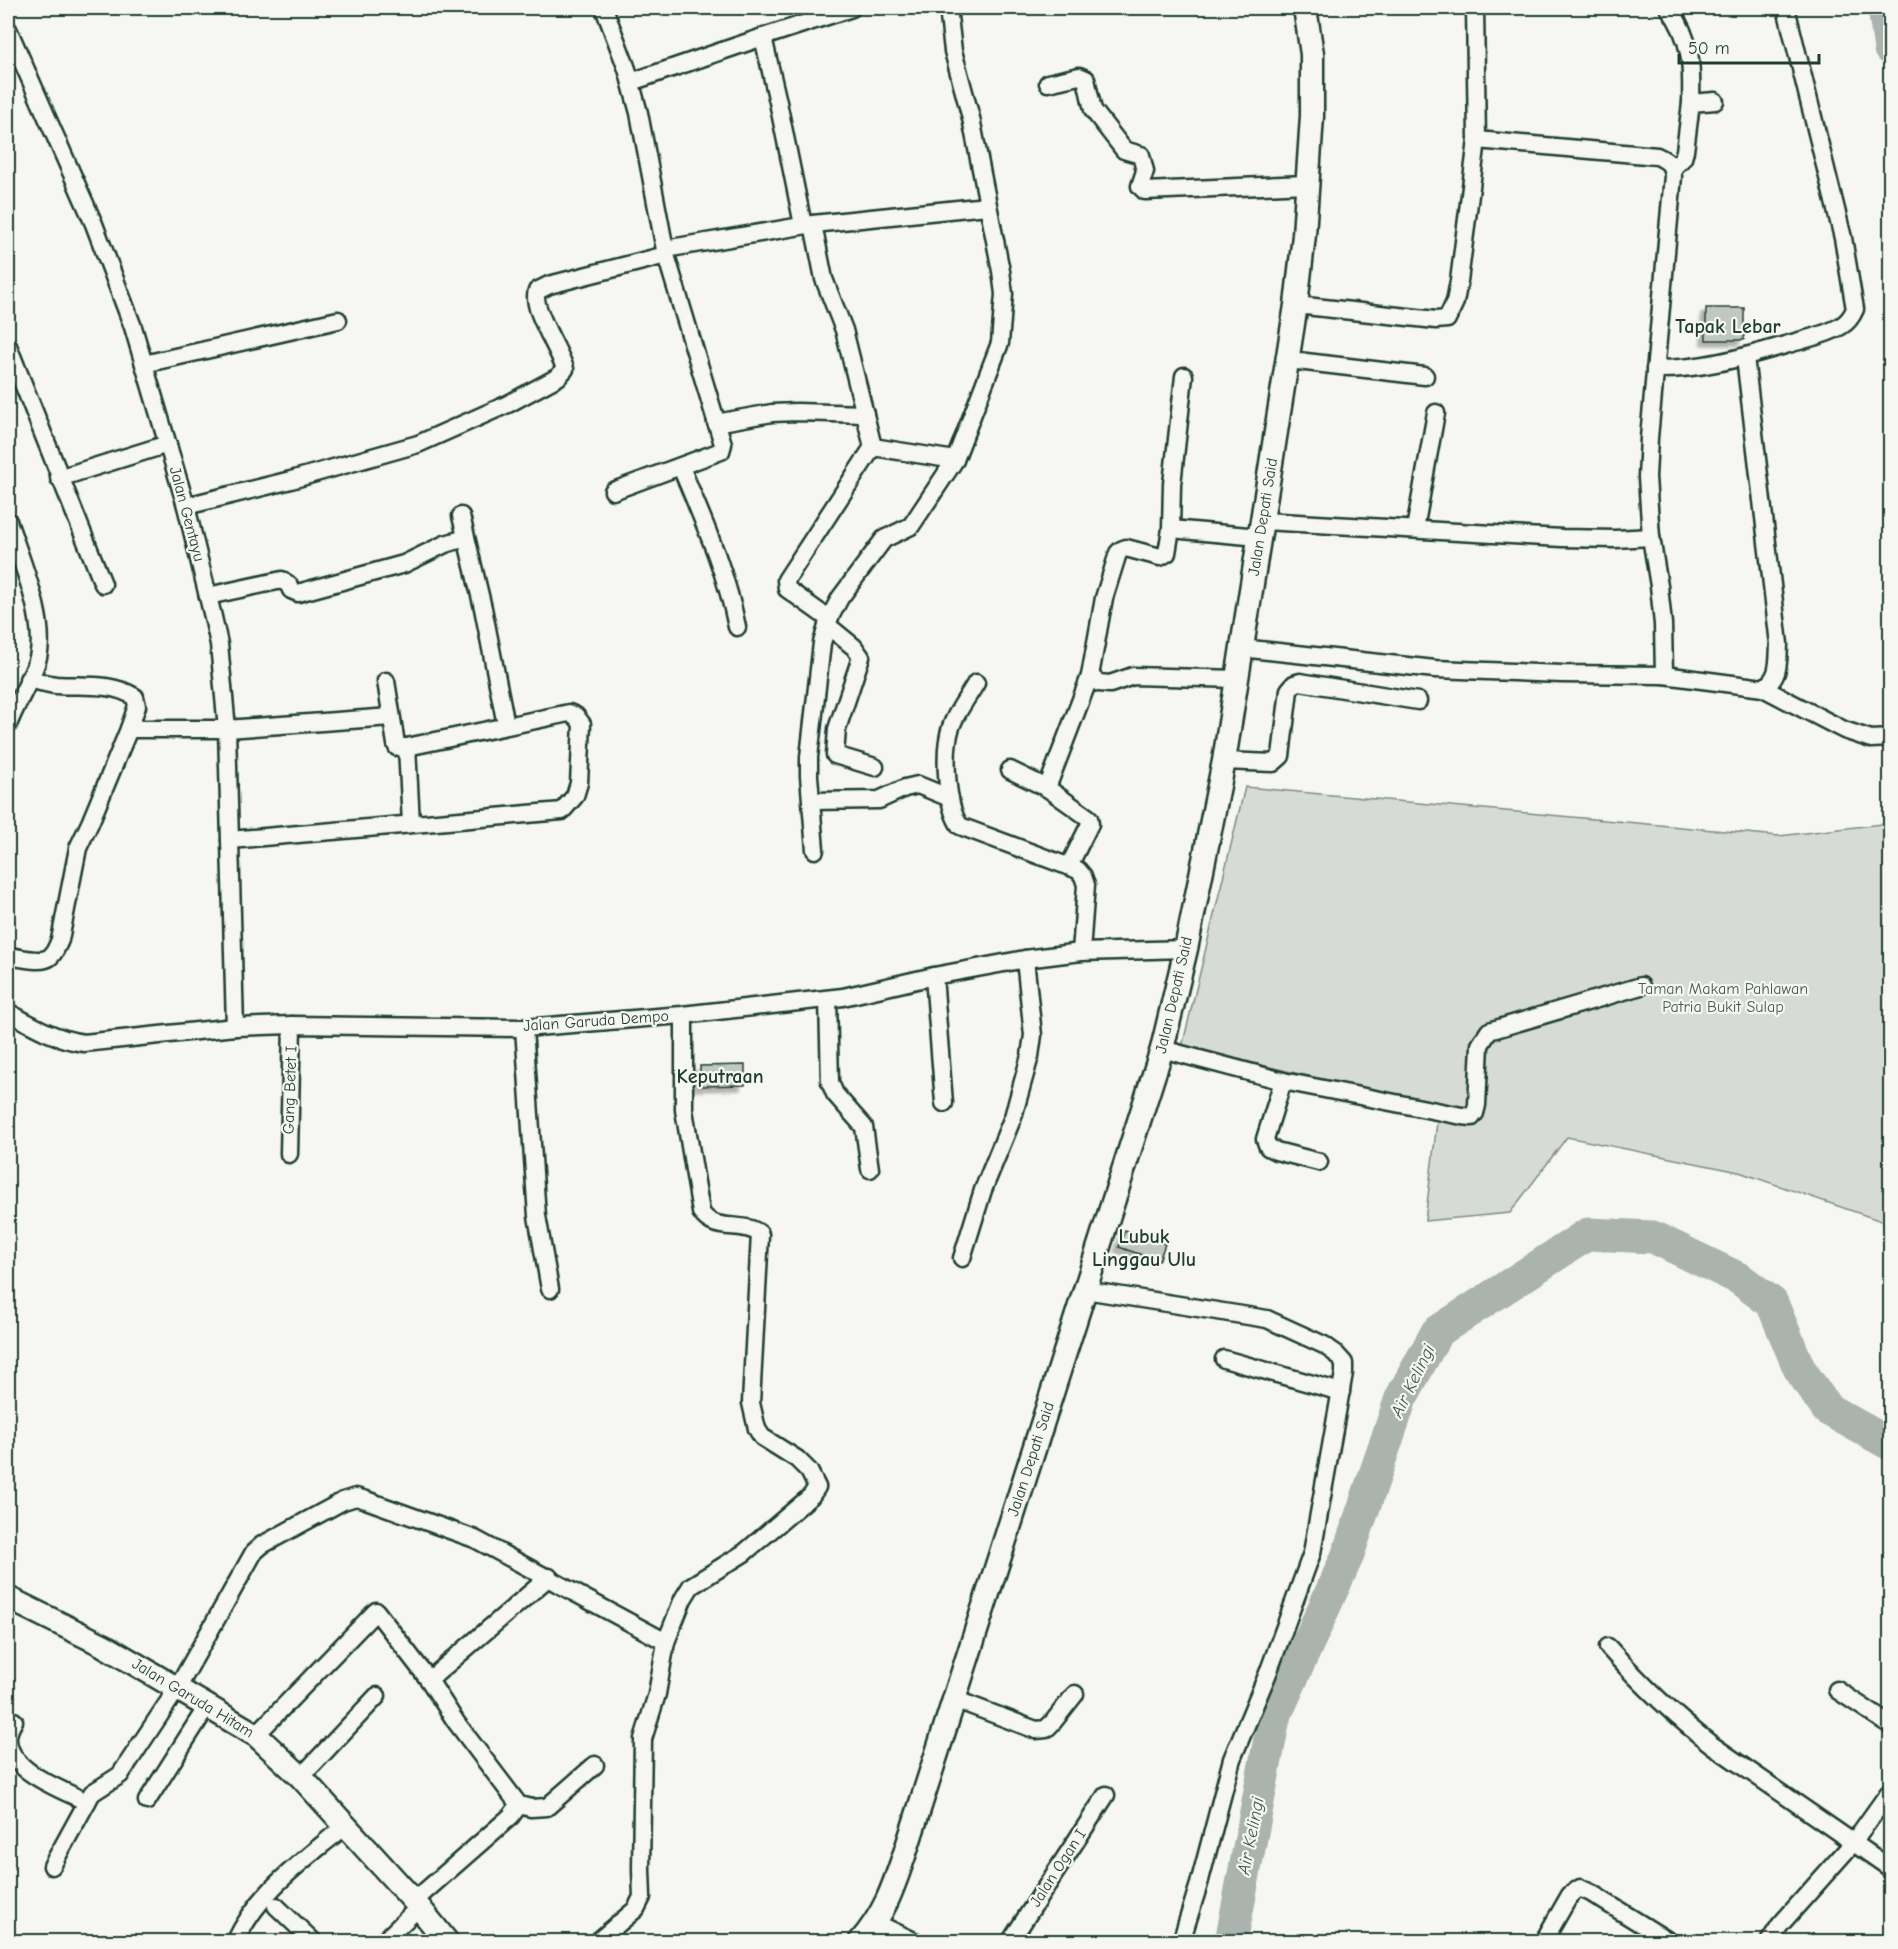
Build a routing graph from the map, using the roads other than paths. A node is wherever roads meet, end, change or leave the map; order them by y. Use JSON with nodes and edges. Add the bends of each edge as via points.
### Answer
{"nodes":[{"id":1,"x":604,"y":8,"type":"edge"},
{"id":2,"x":852,"y":8,"type":"edge"},
{"id":3,"x":948,"y":8,"type":"edge"},
{"id":4,"x":1305,"y":8,"type":"edge"},
{"id":5,"x":1475,"y":8,"type":"edge"},
{"id":6,"x":1669,"y":8,"type":"edge"},
{"id":7,"x":1786,"y":8,"type":"edge"},
{"id":8,"x":8,"y":29,"type":"edge"},
{"id":9,"x":763,"y":37,"type":"junction"},
{"id":10,"x":631,"y":82,"type":"junction"},
{"id":11,"x":1048,"y":83,"type":"dead end"},
{"id":12,"x":1715,"y":101,"type":"dead end"},
{"id":13,"x":1690,"y":103,"type":"junction"},
{"id":14,"x":1477,"y":140,"type":"junction"},
{"id":15,"x":1672,"y":168,"type":"junction"},
{"id":16,"x":1306,"y":184,"type":"junction"},
{"id":17,"x":987,"y":206,"type":"junction"},
{"id":18,"x":808,"y":225,"type":"junction"},
{"id":19,"x":666,"y":252,"type":"junction"},
{"id":20,"x":1296,"y":305,"type":"junction"},
{"id":21,"x":338,"y":320,"type":"dead end"},
{"id":22,"x":8,"y":346,"type":"edge"},
{"id":23,"x":1745,"y":357,"type":"junction"},
{"id":24,"x":1289,"y":360,"type":"junction"},
{"id":25,"x":144,"y":364,"type":"junction"},
{"id":26,"x":1655,"y":369,"type":"junction"},
{"id":27,"x":1184,"y":376,"type":"dead end"},
{"id":28,"x":1425,"y":376,"type":"dead end"},
{"id":29,"x":1436,"y":413,"type":"dead end"},
{"id":30,"x":865,"y":414,"type":"junction"},
{"id":31,"x":716,"y":423,"type":"junction"},
{"id":32,"x":168,"y":444,"type":"junction"},
{"id":33,"x":873,"y":447,"type":"junction"},
{"id":34,"x":955,"y":460,"type":"junction"},
{"id":35,"x":681,"y":467,"type":"junction"},
{"id":36,"x":59,"y":478,"type":"junction"},
{"id":37,"x":614,"y":491,"type":"dead end"},
{"id":38,"x":186,"y":506,"type":"junction"},
{"id":39,"x":461,"y":516,"type":"dead end"},
{"id":40,"x":8,"y":521,"type":"edge"},
{"id":41,"x":1171,"y":529,"type":"junction"},
{"id":42,"x":1261,"y":529,"type":"junction"},
{"id":43,"x":1415,"y":530,"type":"junction"},
{"id":44,"x":1651,"y":537,"type":"junction"},
{"id":45,"x":466,"y":538,"type":"junction"},
{"id":46,"x":103,"y":584,"type":"dead end"},
{"id":47,"x":208,"y":596,"type":"junction"},
{"id":48,"x":828,"y":622,"type":"junction"},
{"id":49,"x":737,"y":627,"type":"dead end"},
{"id":50,"x":1241,"y":648,"type":"junction"},
{"id":51,"x":1664,"y":675,"type":"junction"},
{"id":52,"x":1090,"y":676,"type":"junction"},
{"id":53,"x":28,"y":679,"type":"junction"},
{"id":54,"x":1238,"y":679,"type":"junction"},
{"id":55,"x":386,"y":681,"type":"dead end"},
{"id":56,"x":976,"y":683,"type":"dead end"},
{"id":57,"x":1763,"y":688,"type":"junction"},
{"id":58,"x":1418,"y":701,"type":"dead end"},
{"id":59,"x":11,"y":707,"type":"edge"},
{"id":60,"x":391,"y":717,"type":"junction"},
{"id":61,"x":8,"y":725,"type":"edge"},
{"id":62,"x":506,"y":725,"type":"junction"},
{"id":63,"x":129,"y":729,"type":"junction"},
{"id":64,"x":227,"y":729,"type":"junction"},
{"id":65,"x":1890,"y":738,"type":"edge"},
{"id":66,"x":407,"y":747,"type":"junction"},
{"id":67,"x":835,"y":755,"type":"junction"},
{"id":68,"x":809,"y":757,"type":"junction"},
{"id":69,"x":1224,"y":760,"type":"junction"},
{"id":70,"x":875,"y":767,"type":"dead end"},
{"id":71,"x":1010,"y":770,"type":"dead end"},
{"id":72,"x":1047,"y":788,"type":"junction"},
{"id":73,"x":950,"y":798,"type":"junction"},
{"id":74,"x":811,"y":801,"type":"junction"},
{"id":75,"x":411,"y":824,"type":"junction"},
{"id":76,"x":230,"y":840,"type":"junction"},
{"id":77,"x":815,"y":850,"type":"dead end"},
{"id":78,"x":1069,"y":866,"type":"junction"},
{"id":79,"x":1186,"y":949,"type":"junction"},
{"id":80,"x":1081,"y":952,"type":"junction"},
{"id":81,"x":8,"y":956,"type":"edge"},
{"id":82,"x":1025,"y":959,"type":"junction"},
{"id":83,"x":934,"y":975,"type":"junction"},
{"id":84,"x":1641,"y":986,"type":"dead end"},
{"id":85,"x":828,"y":999,"type":"junction"},
{"id":86,"x":8,"y":1012,"type":"edge"},
{"id":87,"x":684,"y":1015,"type":"junction"},
{"id":88,"x":292,"y":1025,"type":"junction"},
{"id":89,"x":235,"y":1028,"type":"junction"},
{"id":90,"x":524,"y":1028,"type":"junction"},
{"id":91,"x":1162,"y":1049,"type":"junction"},
{"id":92,"x":1283,"y":1081,"type":"junction"},
{"id":93,"x":944,"y":1103,"type":"dead end"},
{"id":94,"x":289,"y":1154,"type":"dead end"},
{"id":95,"x":1319,"y":1162,"type":"dead end"},
{"id":96,"x":870,"y":1169,"type":"dead end"},
{"id":97,"x":962,"y":1258,"type":"dead end"},
{"id":98,"x":550,"y":1289,"type":"dead end"},
{"id":99,"x":1085,"y":1290,"type":"junction"},
{"id":100,"x":1224,"y":1359,"type":"dead end"},
{"id":101,"x":1341,"y":1392,"type":"junction"},
{"id":102,"x":549,"y":1577,"type":"junction"},
{"id":103,"x":8,"y":1598,"type":"edge"},
{"id":104,"x":666,"y":1642,"type":"junction"},
{"id":105,"x":1608,"y":1647,"type":"dead end"},
{"id":106,"x":429,"y":1680,"type":"junction"},
{"id":107,"x":177,"y":1689,"type":"junction"},
{"id":108,"x":1837,"y":1690,"type":"dead end"},
{"id":109,"x":1075,"y":1694,"type":"dead end"},
{"id":110,"x":377,"y":1696,"type":"dead end"},
{"id":111,"x":954,"y":1699,"type":"junction"},
{"id":112,"x":208,"y":1705,"type":"junction"},
{"id":113,"x":14,"y":1721,"type":"dead end"},
{"id":114,"x":1890,"y":1725,"type":"edge"},
{"id":115,"x":256,"y":1735,"type":"junction"},
{"id":116,"x":595,"y":1765,"type":"dead end"},
{"id":117,"x":301,"y":1777,"type":"junction"},
{"id":118,"x":1890,"y":1791,"type":"edge"},
{"id":119,"x":1106,"y":1795,"type":"dead end"},
{"id":120,"x":147,"y":1801,"type":"dead end"},
{"id":121,"x":87,"y":1802,"type":"junction"},
{"id":122,"x":519,"y":1805,"type":"junction"},
{"id":123,"x":345,"y":1826,"type":"junction"},
{"id":124,"x":1853,"y":1843,"type":"junction"},
{"id":125,"x":52,"y":1866,"type":"dead end"},
{"id":126,"x":1890,"y":1868,"type":"edge"},
{"id":127,"x":417,"y":1904,"type":"junction"},
{"id":128,"x":276,"y":1906,"type":"dead end"},
{"id":129,"x":876,"y":1923,"type":"junction"},
{"id":130,"x":1662,"y":1939,"type":"edge"},
{"id":131,"x":235,"y":1941,"type":"edge"},
{"id":132,"x":314,"y":1941,"type":"edge"},
{"id":133,"x":383,"y":1941,"type":"edge"},
{"id":134,"x":447,"y":1941,"type":"edge"},
{"id":135,"x":597,"y":1941,"type":"edge"},
{"id":136,"x":860,"y":1941,"type":"edge"},
{"id":137,"x":916,"y":1941,"type":"edge"},
{"id":138,"x":1010,"y":1941,"type":"edge"},
{"id":139,"x":1181,"y":1941,"type":"edge"},
{"id":140,"x":1544,"y":1941,"type":"edge"},
{"id":141,"x":1769,"y":1941,"type":"edge"}],
"edges":[{"from":1,"to":10,"type":"street"},
{"from":2,"to":9,"type":"street"},
{"from":3,"to":17,"type":"street","via":[[953,51],[971,118]]},
{"from":4,"to":16,"type":"main road","name":"Jalan Depati Said","via":[[1312,54]]},
{"from":5,"to":14,"type":"street"},
{"from":6,"to":13,"type":"street","via":[[1688,45]]},
{"from":7,"to":23,"type":"street","via":[[1843,238],[1855,309],[1852,317],[1840,326]]},
{"from":8,"to":25,"type":"street","name":"Jalan Gentayu","via":[[94,225]]},
{"from":9,"to":10,"type":"street"},
{"from":9,"to":18,"type":"street"},
{"from":10,"to":19,"type":"street"},
{"from":11,"to":16,"type":"street","via":[[1079,76],[1086,79],[1093,110],[1124,150],[1141,155],[1145,171],[1140,186],[1145,191]]},
{"from":12,"to":13,"type":"street"},
{"from":13,"to":15,"type":"street","via":[[1685,151]]},
{"from":14,"to":15,"type":"street","via":[[1657,156],[1667,160]]},
{"from":14,"to":20,"type":"street","via":[[1459,281],[1447,319]]},
{"from":15,"to":26,"type":"street"},
{"from":16,"to":20,"type":"main road","name":"Jalan Depati Said"},
{"from":17,"to":18,"type":"street"},
{"from":17,"to":34,"type":"street","via":[[1004,294],[1002,333]]},
{"from":18,"to":19,"type":"street"},
{"from":18,"to":30,"type":"street","via":[[844,330]]},
{"from":19,"to":31,"type":"street"},
{"from":19,"to":38,"type":"street","via":[[537,291],[539,310],[565,369],[508,404],[418,444]]},
{"from":20,"to":24,"type":"main road","name":"Jalan Depati Said"},
{"from":21,"to":25,"type":"street"},
{"from":22,"to":36,"type":"street"},
{"from":23,"to":26,"type":"street"},
{"from":23,"to":57,"type":"street","via":[[1779,644],[1778,670]]},
{"from":24,"to":28,"type":"street"},
{"from":24,"to":42,"type":"main road","name":"Jalan Depati Said"},
{"from":25,"to":32,"type":"street","name":"Jalan Gentayu"},
{"from":26,"to":44,"type":"street","via":[[1647,477]]},
{"from":27,"to":41,"type":"street"},
{"from":29,"to":43,"type":"street"},
{"from":30,"to":31,"type":"street","via":[[772,413]]},
{"from":30,"to":33,"type":"street"},
{"from":31,"to":35,"type":"street","via":[[722,449]]},
{"from":32,"to":36,"type":"street"},
{"from":32,"to":38,"type":"street","name":"Jalan Gentayu"},
{"from":33,"to":34,"type":"street"},
{"from":33,"to":48,"type":"street","via":[[786,580],[787,589]]},
{"from":34,"to":48,"type":"street","via":[[911,525],[884,538],[840,598]]},
{"from":35,"to":37,"type":"street"},
{"from":35,"to":49,"type":"street","via":[[713,544]]},
{"from":36,"to":46,"type":"street"},
{"from":38,"to":47,"type":"street","name":"Jalan Gentayu"},
{"from":39,"to":45,"type":"street"},
{"from":40,"to":53,"type":"street","via":[[39,625],[37,663]]},
{"from":41,"to":42,"type":"street"},
{"from":41,"to":52,"type":"street","via":[[1164,555],[1126,548],[1118,553],[1104,598]]},
{"from":42,"to":43,"type":"street"},
{"from":42,"to":50,"type":"main road","name":"Jalan Depati Said"},
{"from":43,"to":44,"type":"street","via":[[1562,538]]},
{"from":44,"to":51,"type":"street","via":[[1660,595]]},
{"from":45,"to":47,"type":"street","via":[[404,564],[298,593],[282,580]]},
{"from":45,"to":62,"type":"street"},
{"from":47,"to":64,"type":"street","name":"Jalan Gentayu","via":[[219,644]]},
{"from":48,"to":67,"type":"street","via":[[861,657],[837,729]]},
{"from":48,"to":68,"type":"street","via":[[822,643]]},
{"from":50,"to":51,"type":"street","via":[[1435,669]]},
{"from":50,"to":54,"type":"main road","name":"Jalan Depati Said"},
{"from":51,"to":57,"type":"street"},
{"from":52,"to":54,"type":"street","via":[[1099,683],[1110,684],[1133,676]]},
{"from":52,"to":72,"type":"street"},
{"from":53,"to":59,"type":"street"},
{"from":53,"to":63,"type":"street","via":[[128,692],[135,697],[137,706]]},
{"from":54,"to":69,"type":"main road","name":"Jalan Depati Said"},
{"from":55,"to":60,"type":"street"},
{"from":56,"to":73,"type":"street","via":[[951,727],[946,753]]},
{"from":57,"to":65,"type":"street","via":[[1844,730],[1871,739]]},
{"from":58,"to":69,"type":"street","via":[[1300,682],[1289,690],[1278,760]]},
{"from":59,"to":61,"type":"street"},
{"from":60,"to":64,"type":"street"},
{"from":60,"to":66,"type":"street","via":[[396,744]]},
{"from":62,"to":66,"type":"street"},
{"from":62,"to":75,"type":"street","via":[[569,713],[576,716],[582,724],[579,783],[569,805],[561,811]]},
{"from":63,"to":64,"type":"street"},
{"from":63,"to":81,"type":"street","via":[[78,848],[55,952],[41,960]]},
{"from":64,"to":76,"type":"street","name":"Jalan Gentayu"},
{"from":66,"to":75,"type":"street"},
{"from":67,"to":68,"type":"street"},
{"from":67,"to":70,"type":"street"},
{"from":68,"to":74,"type":"street"},
{"from":69,"to":79,"type":"main road","name":"Jalan Depati Said"},
{"from":71,"to":72,"type":"street"},
{"from":72,"to":78,"type":"street","via":[[1089,818]]},
{"from":73,"to":74,"type":"street","via":[[918,785],[879,800]]},
{"from":73,"to":78,"type":"street","via":[[960,826]]},
{"from":74,"to":77,"type":"street"},
{"from":75,"to":76,"type":"street"},
{"from":76,"to":89,"type":"street","name":"Jalan Gentayu"},
{"from":78,"to":80,"type":"street","via":[[1078,870],[1086,885]]},
{"from":79,"to":80,"type":"street","name":"Jalan Garuda Dempo"},
{"from":79,"to":91,"type":"main road","name":"Jalan Depati Said"},
{"from":80,"to":82,"type":"street","name":"Jalan Garuda Dempo"},
{"from":82,"to":83,"type":"street","name":"Jalan Garuda Dempo"},
{"from":82,"to":97,"type":"street","via":[[1033,1035],[1030,1056],[1013,1116],[983,1190]]},
{"from":83,"to":85,"type":"street","name":"Jalan Garuda Dempo"},
{"from":83,"to":93,"type":"street"},
{"from":84,"to":92,"type":"street","via":[[1490,1031],[1480,1045],[1477,1105],[1472,1117]]},
{"from":85,"to":87,"type":"street","name":"Jalan Garuda Dempo"},
{"from":85,"to":96,"type":"street","via":[[830,1082],[867,1134]]},
{"from":86,"to":89,"type":"street","name":"Jalan Garuda Dempo","via":[[45,1033],[84,1043]]},
{"from":87,"to":90,"type":"street","name":"Jalan Garuda Dempo"},
{"from":87,"to":104,"type":"street","via":[[684,1110],[701,1212],[713,1224],[760,1234],[751,1403],[757,1429],[762,1437],[797,1459],[817,1487],[744,1552],[691,1586]]},
{"from":88,"to":89,"type":"street","name":"Jalan Garuda Dempo"},
{"from":88,"to":90,"type":"street","name":"Jalan Garuda Dempo"},
{"from":88,"to":94,"type":"street","name":"Gang Betet I"},
{"from":90,"to":98,"type":"street","via":[[537,1216]]},
{"from":91,"to":92,"type":"street"},
{"from":91,"to":99,"type":"main road","name":"Jalan Depati Said"},
{"from":92,"to":95,"type":"street","via":[[1265,1139],[1268,1148]]},
{"from":99,"to":101,"type":"street","via":[[1267,1319],[1335,1353],[1344,1363]]},
{"from":99,"to":111,"type":"main road","name":"Jalan Depati Said"},
{"from":100,"to":101,"type":"street"},
{"from":101,"to":139,"type":"street","via":[[1312,1552],[1232,1759]]},
{"from":102,"to":104,"type":"street"},
{"from":102,"to":106,"type":"street"},
{"from":102,"to":107,"type":"street","via":[[452,1529],[350,1498],[254,1552]]},
{"from":103,"to":107,"type":"main road","name":"Jalan Garuda Hitam","via":[[103,1645]]},
{"from":104,"to":135,"type":"street","via":[[657,1694],[643,1739],[642,1896],[636,1909]]},
{"from":105,"to":124,"type":"street","via":[[1684,1724]]},
{"from":106,"to":115,"type":"street","via":[[376,1611]]},
{"from":106,"to":122,"type":"street"},
{"from":107,"to":112,"type":"main road","name":"Jalan Garuda Hitam"},
{"from":107,"to":121,"type":"street","via":[[120,1775],[93,1793]]},
{"from":108,"to":114,"type":"street"},
{"from":109,"to":111,"type":"street","via":[[1046,1729],[1036,1730]]},
{"from":110,"to":117,"type":"street"},
{"from":111,"to":129,"type":"main road","name":"Jalan Depati Said","via":[[905,1853]]},
{"from":112,"to":115,"type":"main road","name":"Jalan Garuda Hitam"},
{"from":112,"to":120,"type":"street"},
{"from":113,"to":121,"type":"street","via":[[8,1745],[19,1765]]},
{"from":115,"to":117,"type":"main road","name":"Jalan Garuda Hitam"},
{"from":116,"to":122,"type":"street","via":[[547,1807]]},
{"from":117,"to":123,"type":"main road","name":"Jalan Garuda Hitam"},
{"from":118,"to":124,"type":"street"},
{"from":119,"to":138,"type":"street","name":"Jalan Ogan I"},
{"from":121,"to":125,"type":"street"},
{"from":122,"to":127,"type":"street","via":[[512,1816]]},
{"from":123,"to":127,"type":"main road","name":"Jalan Garuda Hitam"},
{"from":123,"to":131,"type":"street","via":[[257,1903]]},
{"from":124,"to":126,"type":"street"},
{"from":124,"to":141,"type":"street"},
{"from":127,"to":133,"type":"street"},
{"from":127,"to":134,"type":"main road","name":"Jalan Garuda Hitam"},
{"from":128,"to":132,"type":"street"},
{"from":129,"to":136,"type":"main road","name":"Jalan Depati Said"},
{"from":129,"to":137,"type":"street"},
{"from":130,"to":140,"type":"street","via":[[1580,1888],[1570,1895]]}]}
